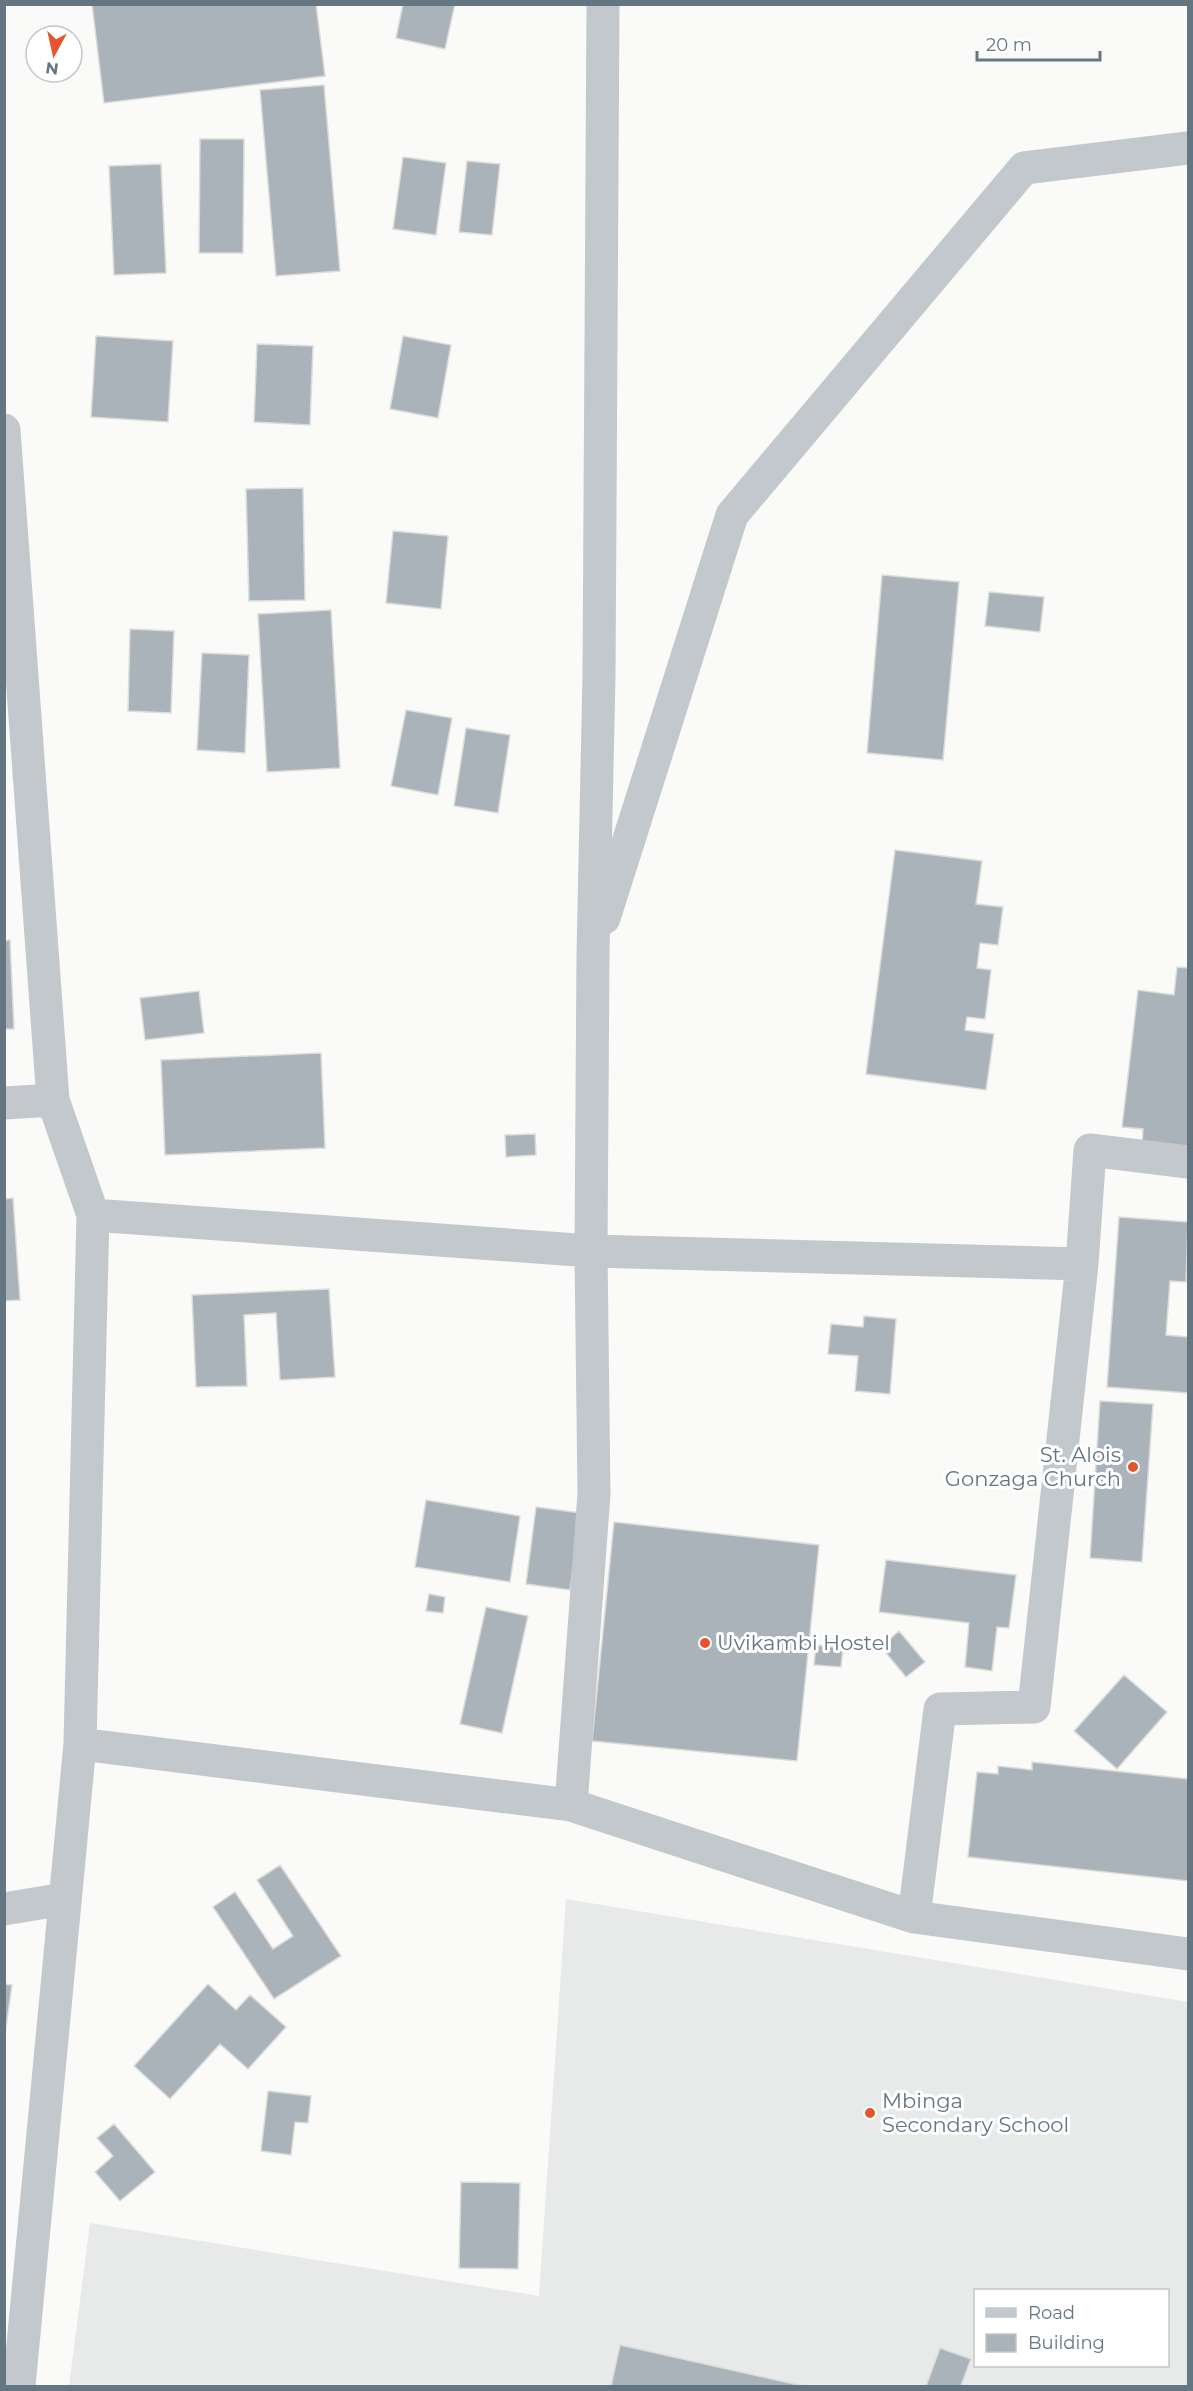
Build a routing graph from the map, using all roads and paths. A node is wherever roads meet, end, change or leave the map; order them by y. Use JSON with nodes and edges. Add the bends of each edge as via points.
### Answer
{"nodes":[{"id":1,"x":603,"y":4,"type":"edge"},
{"id":2,"x":1188,"y":148,"type":"edge"},
{"id":3,"x":4,"y":430,"type":"edge"},
{"id":4,"x":593,"y":954,"type":"junction"},
{"id":5,"x":53,"y":1100,"type":"junction"},
{"id":6,"x":4,"y":1103,"type":"edge"},
{"id":7,"x":1188,"y":1162,"type":"edge"},
{"id":8,"x":93,"y":1215,"type":"junction"},
{"id":9,"x":591,"y":1251,"type":"junction"},
{"id":10,"x":1082,"y":1264,"type":"junction"},
{"id":11,"x":80,"y":1744,"type":"junction"},
{"id":12,"x":571,"y":1804,"type":"junction"},
{"id":13,"x":64,"y":1899,"type":"junction"},
{"id":14,"x":4,"y":1909,"type":"edge"},
{"id":15,"x":914,"y":1917,"type":"junction"},
{"id":16,"x":1188,"y":1954,"type":"edge"},
{"id":17,"x":19,"y":2386,"type":"edge"}],
"edges":[{"from":1,"to":4,"type":"street","via":[[600,664]]},
{"from":2,"to":4,"type":"street","via":[[1024,168],[732,515]]},
{"from":3,"to":5,"type":"street"},
{"from":4,"to":9,"type":"street"},
{"from":5,"to":6,"type":"street"},
{"from":5,"to":8,"type":"street"},
{"from":7,"to":10,"type":"street","via":[[1090,1150]]},
{"from":8,"to":9,"type":"street"},
{"from":8,"to":11,"type":"street"},
{"from":9,"to":10,"type":"street"},
{"from":9,"to":12,"type":"street","via":[[594,1494]]},
{"from":10,"to":15,"type":"street","via":[[1034,1707],[940,1709]]},
{"from":11,"to":12,"type":"street"},
{"from":11,"to":13,"type":"street"},
{"from":12,"to":15,"type":"street"},
{"from":13,"to":14,"type":"street"},
{"from":13,"to":17,"type":"street"},
{"from":15,"to":16,"type":"street"}]}
